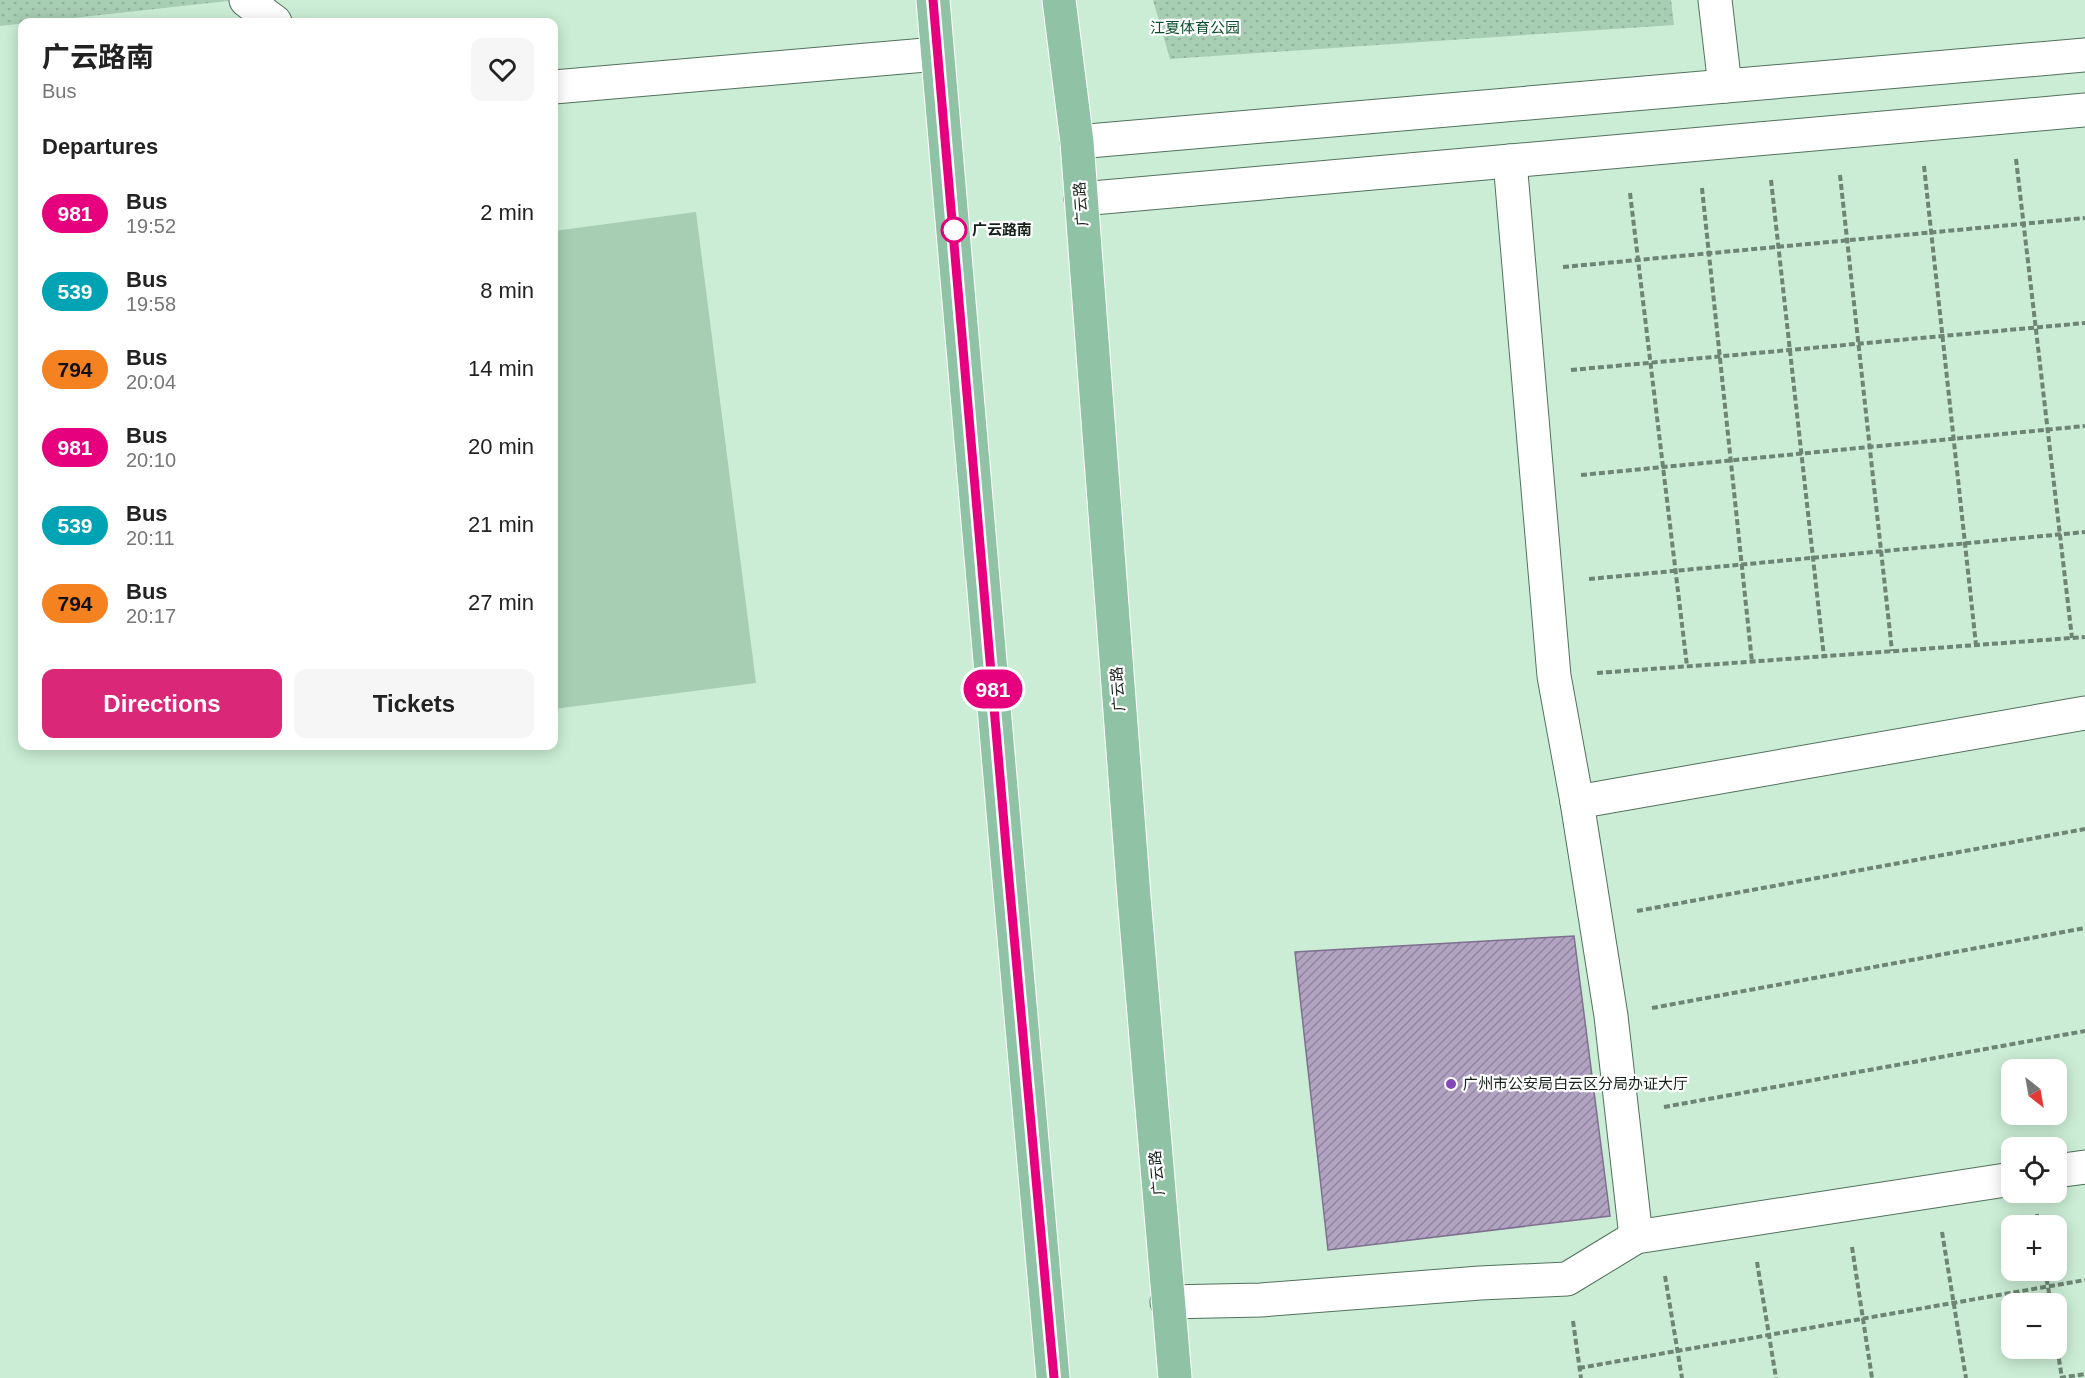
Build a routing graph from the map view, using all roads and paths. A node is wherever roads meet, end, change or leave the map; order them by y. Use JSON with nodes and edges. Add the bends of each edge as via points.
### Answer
{"nodes":[{"id":1,"x":246,"y":0,"type":"edge"},
{"id":2,"x":933,"y":0,"type":"edge"},
{"id":3,"x":1059,"y":0,"type":"edge"},
{"id":4,"x":1715,"y":0,"type":"edge"},
{"id":5,"x":270,"y":18,"type":"edge"},
{"id":6,"x":937,"y":54,"type":"junction"},
{"id":7,"x":2085,"y":55,"type":"edge"},
{"id":8,"x":1725,"y":86,"type":"junction"},
{"id":9,"x":558,"y":87,"type":"edge"},
{"id":10,"x":2085,"y":110,"type":"edge"},
{"id":11,"x":2011,"y":117,"type":"junction"},
{"id":12,"x":1920,"y":125,"type":"junction"},
{"id":13,"x":1835,"y":132,"type":"junction"},
{"id":14,"x":1767,"y":139,"type":"junction"},
{"id":15,"x":1077,"y":142,"type":"junction"},
{"id":16,"x":1697,"y":145,"type":"junction"},
{"id":17,"x":1625,"y":151,"type":"junction"},
{"id":18,"x":1510,"y":161,"type":"junction"},
{"id":19,"x":1081,"y":199,"type":"junction"},
{"id":20,"x":2085,"y":218,"type":"edge"},
{"id":21,"x":2024,"y":224,"type":"junction"},
{"id":22,"x":1931,"y":232,"type":"junction"},
{"id":23,"x":1847,"y":240,"type":"junction"},
{"id":24,"x":1778,"y":247,"type":"junction"},
{"id":25,"x":1709,"y":254,"type":"junction"},
{"id":26,"x":1638,"y":260,"type":"junction"},
{"id":27,"x":1520,"y":272,"type":"junction"},
{"id":28,"x":2085,"y":323,"type":"edge"},
{"id":29,"x":2036,"y":327,"type":"junction"},
{"id":30,"x":1943,"y":336,"type":"junction"},
{"id":31,"x":1859,"y":344,"type":"junction"},
{"id":32,"x":1790,"y":350,"type":"junction"},
{"id":33,"x":1719,"y":357,"type":"junction"},
{"id":34,"x":1650,"y":363,"type":"junction"},
{"id":35,"x":1528,"y":374,"type":"junction"},
{"id":36,"x":2085,"y":426,"type":"edge"},
{"id":37,"x":2048,"y":430,"type":"junction"},
{"id":38,"x":1953,"y":439,"type":"junction"},
{"id":39,"x":1870,"y":448,"type":"junction"},
{"id":40,"x":1801,"y":454,"type":"junction"},
{"id":41,"x":1730,"y":461,"type":"junction"},
{"id":42,"x":1663,"y":467,"type":"junction"},
{"id":43,"x":1537,"y":480,"type":"junction"},
{"id":44,"x":2085,"y":532,"type":"edge"},
{"id":45,"x":2060,"y":534,"type":"junction"},
{"id":46,"x":1965,"y":543,"type":"junction"},
{"id":47,"x":1881,"y":551,"type":"junction"},
{"id":48,"x":1812,"y":558,"type":"junction"},
{"id":49,"x":1741,"y":565,"type":"junction"},
{"id":50,"x":1676,"y":571,"type":"junction"},
{"id":51,"x":1546,"y":583,"type":"junction"},
{"id":52,"x":2085,"y":637,"type":"edge"},
{"id":53,"x":2072,"y":638,"type":"junction"},
{"id":54,"x":1976,"y":645,"type":"junction"},
{"id":55,"x":1892,"y":651,"type":"junction"},
{"id":56,"x":1824,"y":657,"type":"junction"},
{"id":57,"x":1752,"y":662,"type":"junction"},
{"id":58,"x":1687,"y":666,"type":"junction"},
{"id":59,"x":1554,"y":676,"type":"junction"},
{"id":60,"x":2085,"y":713,"type":"edge"},
{"id":61,"x":1577,"y":802,"type":"junction"},
{"id":62,"x":2085,"y":829,"type":"edge"},
{"id":63,"x":1595,"y":919,"type":"junction"},
{"id":64,"x":2085,"y":928,"type":"edge"},
{"id":65,"x":1611,"y":1016,"type":"junction"},
{"id":66,"x":2085,"y":1031,"type":"edge"},
{"id":67,"x":1622,"y":1114,"type":"junction"},
{"id":68,"x":2085,"y":1167,"type":"edge"},
{"id":69,"x":2067,"y":1170,"type":"edge"},
{"id":70,"x":2001,"y":1181,"type":"edge"},
{"id":71,"x":1935,"y":1190,"type":"junction"},
{"id":72,"x":1845,"y":1204,"type":"junction"},
{"id":73,"x":1750,"y":1220,"type":"junction"},
{"id":74,"x":1647,"y":1236,"type":"junction"},
{"id":75,"x":1567,"y":1279,"type":"junction"},
{"id":76,"x":2085,"y":1280,"type":"edge"},
{"id":77,"x":2047,"y":1281,"type":"edge"},
{"id":78,"x":2048,"y":1286,"type":"junction"},
{"id":79,"x":2049,"y":1293,"type":"edge"},
{"id":80,"x":1167,"y":1302,"type":"junction"},
{"id":81,"x":1954,"y":1302,"type":"junction"},
{"id":82,"x":1863,"y":1318,"type":"junction"},
{"id":83,"x":1769,"y":1335,"type":"junction"},
{"id":84,"x":1677,"y":1351,"type":"junction"},
{"id":85,"x":2058,"y":1359,"type":"edge"},
{"id":86,"x":1579,"y":1368,"type":"junction"},
{"id":87,"x":2085,"y":1374,"type":"edge"},
{"id":88,"x":1053,"y":1378,"type":"edge"},
{"id":89,"x":1175,"y":1378,"type":"edge"},
{"id":90,"x":1581,"y":1378,"type":"edge"},
{"id":91,"x":1682,"y":1378,"type":"edge"},
{"id":92,"x":1776,"y":1378,"type":"edge"},
{"id":93,"x":1872,"y":1378,"type":"edge"},
{"id":94,"x":1966,"y":1378,"type":"edge"},
{"id":95,"x":2061,"y":1378,"type":"edge"}],
"edges":[{"from":1,"to":5,"type":"street"},
{"from":2,"to":6,"type":"main road"},
{"from":3,"to":15,"type":"main road","name":"广云路"},
{"from":4,"to":8,"type":"street"},
{"from":6,"to":9,"type":"street"},
{"from":6,"to":88,"type":"main road"},
{"from":7,"to":8,"type":"street"},
{"from":8,"to":15,"type":"street"},
{"from":10,"to":11,"type":"street"},
{"from":11,"to":12,"type":"street"},
{"from":11,"to":21,"type":"path"},
{"from":12,"to":13,"type":"street"},
{"from":12,"to":22,"type":"path"},
{"from":13,"to":14,"type":"street"},
{"from":13,"to":23,"type":"path"},
{"from":14,"to":16,"type":"street"},
{"from":14,"to":24,"type":"path"},
{"from":15,"to":19,"type":"main road","name":"广云路"},
{"from":16,"to":17,"type":"street"},
{"from":16,"to":25,"type":"path"},
{"from":17,"to":18,"type":"street"},
{"from":17,"to":26,"type":"path"},
{"from":18,"to":19,"type":"street"},
{"from":18,"to":27,"type":"street"},
{"from":19,"to":80,"type":"main road","name":"广云路"},
{"from":20,"to":21,"type":"path"},
{"from":21,"to":22,"type":"path"},
{"from":21,"to":29,"type":"path"},
{"from":22,"to":23,"type":"path"},
{"from":22,"to":30,"type":"path"},
{"from":23,"to":24,"type":"path"},
{"from":23,"to":31,"type":"path"},
{"from":24,"to":25,"type":"path"},
{"from":24,"to":32,"type":"path"},
{"from":25,"to":26,"type":"path"},
{"from":25,"to":33,"type":"path"},
{"from":26,"to":27,"type":"path"},
{"from":26,"to":34,"type":"path"},
{"from":27,"to":35,"type":"street"},
{"from":28,"to":29,"type":"path"},
{"from":29,"to":30,"type":"path"},
{"from":29,"to":37,"type":"path"},
{"from":30,"to":31,"type":"path"},
{"from":30,"to":38,"type":"path"},
{"from":31,"to":32,"type":"path"},
{"from":31,"to":39,"type":"path"},
{"from":32,"to":33,"type":"path"},
{"from":32,"to":40,"type":"path"},
{"from":33,"to":34,"type":"path"},
{"from":33,"to":41,"type":"path"},
{"from":34,"to":35,"type":"path"},
{"from":34,"to":42,"type":"path"},
{"from":35,"to":43,"type":"street"},
{"from":36,"to":37,"type":"path"},
{"from":37,"to":38,"type":"path"},
{"from":37,"to":45,"type":"path"},
{"from":38,"to":39,"type":"path"},
{"from":38,"to":46,"type":"path"},
{"from":39,"to":40,"type":"path"},
{"from":39,"to":47,"type":"path"},
{"from":40,"to":41,"type":"path"},
{"from":40,"to":48,"type":"path"},
{"from":41,"to":42,"type":"path"},
{"from":41,"to":49,"type":"path"},
{"from":42,"to":43,"type":"path"},
{"from":42,"to":50,"type":"path"},
{"from":43,"to":51,"type":"street"},
{"from":44,"to":45,"type":"path"},
{"from":45,"to":46,"type":"path"},
{"from":45,"to":53,"type":"path"},
{"from":46,"to":47,"type":"path"},
{"from":46,"to":54,"type":"path"},
{"from":47,"to":48,"type":"path"},
{"from":47,"to":55,"type":"path"},
{"from":48,"to":49,"type":"path"},
{"from":48,"to":56,"type":"path"},
{"from":49,"to":50,"type":"path"},
{"from":49,"to":57,"type":"path"},
{"from":50,"to":51,"type":"path"},
{"from":50,"to":58,"type":"path"},
{"from":51,"to":59,"type":"street"},
{"from":52,"to":53,"type":"path"},
{"from":53,"to":54,"type":"path"},
{"from":54,"to":55,"type":"path"},
{"from":55,"to":56,"type":"path"},
{"from":56,"to":57,"type":"path"},
{"from":57,"to":58,"type":"path"},
{"from":58,"to":59,"type":"path"},
{"from":59,"to":61,"type":"street"},
{"from":60,"to":61,"type":"street"},
{"from":61,"to":63,"type":"street"},
{"from":62,"to":63,"type":"path"},
{"from":63,"to":65,"type":"street"},
{"from":64,"to":65,"type":"path"},
{"from":65,"to":67,"type":"street"},
{"from":66,"to":67,"type":"path"},
{"from":67,"to":74,"type":"street"},
{"from":68,"to":69,"type":"street"},
{"from":70,"to":71,"type":"street"},
{"from":71,"to":72,"type":"street"},
{"from":71,"to":81,"type":"path"},
{"from":72,"to":73,"type":"street"},
{"from":72,"to":82,"type":"path"},
{"from":73,"to":74,"type":"street"},
{"from":73,"to":83,"type":"path"},
{"from":74,"to":75,"type":"street"},
{"from":74,"to":84,"type":"path"},
{"from":75,"to":80,"type":"street","via":[[1261,1300]]},
{"from":75,"to":86,"type":"path"},
{"from":76,"to":78,"type":"path"},
{"from":77,"to":78,"type":"path"},
{"from":78,"to":79,"type":"path"},
{"from":78,"to":81,"type":"path"},
{"from":80,"to":89,"type":"main road","name":"广云路"},
{"from":81,"to":82,"type":"path"},
{"from":81,"to":94,"type":"path"},
{"from":82,"to":83,"type":"path"},
{"from":82,"to":93,"type":"path"},
{"from":83,"to":84,"type":"path"},
{"from":83,"to":92,"type":"path"},
{"from":84,"to":86,"type":"path"},
{"from":84,"to":91,"type":"path"},
{"from":85,"to":95,"type":"path"},
{"from":86,"to":90,"type":"path"},
{"from":87,"to":95,"type":"path"}]}
